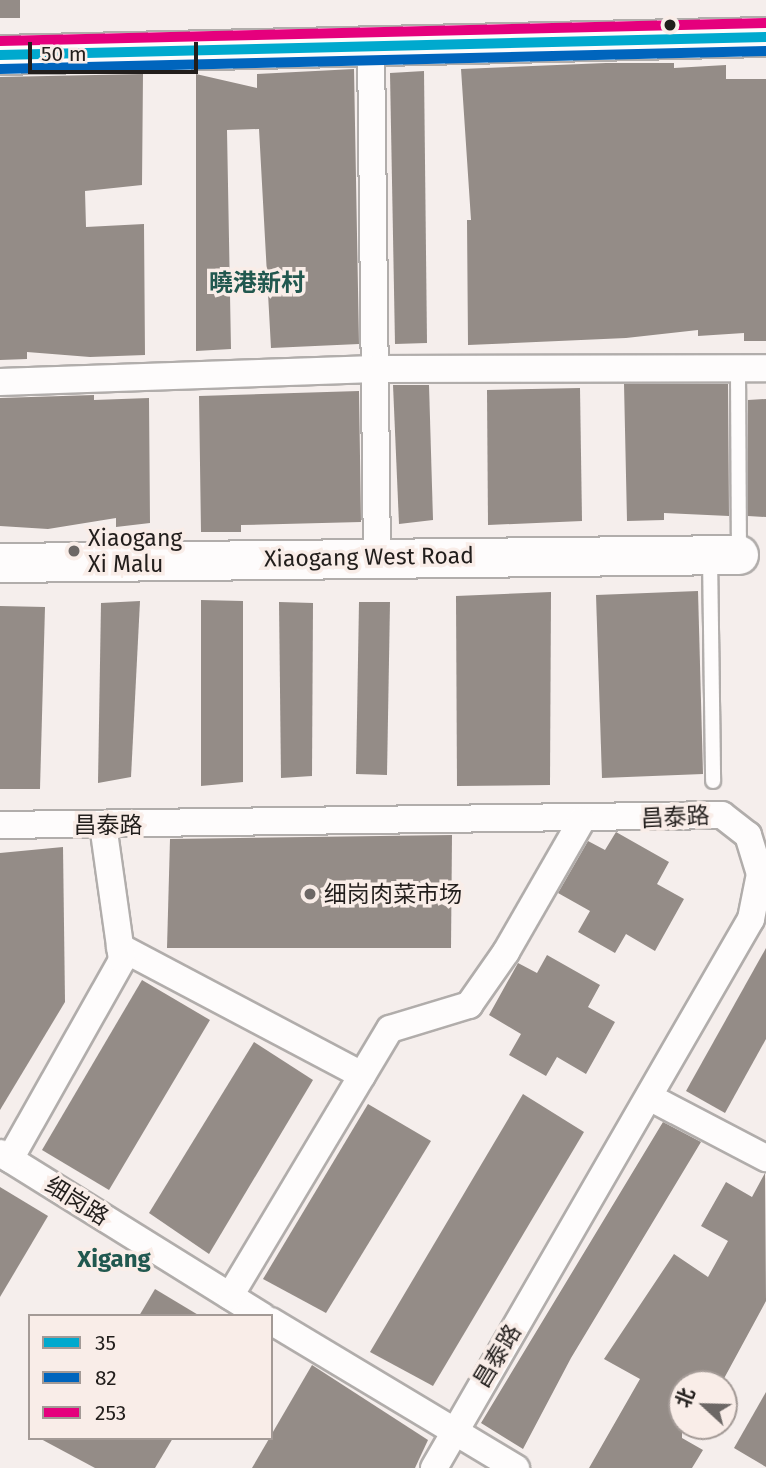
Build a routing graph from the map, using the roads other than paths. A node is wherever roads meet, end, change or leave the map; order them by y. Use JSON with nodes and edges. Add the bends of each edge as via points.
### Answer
{"nodes":[{"id":1,"x":766,"y":37,"type":"edge"},
{"id":2,"x":371,"y":46,"type":"junction"},
{"id":3,"x":0,"y":55,"type":"edge"},
{"id":4,"x":766,"y":368,"type":"edge"},
{"id":5,"x":375,"y":369,"type":"junction"},
{"id":6,"x":738,"y":370,"type":"junction"},
{"id":7,"x":0,"y":382,"type":"edge"},
{"id":8,"x":377,"y":556,"type":"junction"},
{"id":9,"x":724,"y":556,"type":"junction"},
{"id":10,"x":0,"y":563,"type":"edge"},
{"id":11,"x":713,"y":781,"type":"dead end"},
{"id":12,"x":582,"y":820,"type":"junction"},
{"id":13,"x":0,"y":825,"type":"edge"},
{"id":14,"x":103,"y":825,"type":"junction"},
{"id":15,"x":120,"y":947,"type":"junction"},
{"id":16,"x":362,"y":1076,"type":"junction"},
{"id":17,"x":651,"y":1098,"type":"junction"},
{"id":18,"x":5,"y":1156,"type":"edge"},
{"id":19,"x":766,"y":1158,"type":"edge"},
{"id":20,"x":230,"y":1296,"type":"junction"},
{"id":21,"x":259,"y":1314,"type":"edge"},
{"id":22,"x":273,"y":1322,"type":"edge"},
{"id":23,"x":452,"y":1429,"type":"junction"},
{"id":24,"x":434,"y":1468,"type":"edge"},
{"id":25,"x":516,"y":1468,"type":"edge"}],
"edges":[{"from":1,"to":2,"type":"street"},
{"from":2,"to":3,"type":"street"},
{"from":2,"to":5,"type":"street"},
{"from":4,"to":6,"type":"street"},
{"from":5,"to":6,"type":"street"},
{"from":5,"to":7,"type":"street"},
{"from":5,"to":8,"type":"street"},
{"from":6,"to":9,"type":"lane"},
{"from":8,"to":9,"type":"street","name":"Xiaogang West Road"},
{"from":8,"to":10,"type":"street","name":"Xiaogang West Road"},
{"from":9,"to":11,"type":"lane"},
{"from":12,"to":14,"type":"street","name":"昌泰路"},
{"from":12,"to":16,"type":"street","via":[[506,952],[469,1005],[390,1029]]},
{"from":12,"to":17,"type":"street","name":"昌泰路","via":[[722,815],[748,835],[760,874],[751,919]]},
{"from":13,"to":14,"type":"street","name":"昌泰路"},
{"from":14,"to":15,"type":"street"},
{"from":15,"to":16,"type":"street"},
{"from":15,"to":18,"type":"street","via":[[122,960]]},
{"from":16,"to":20,"type":"street"},
{"from":17,"to":19,"type":"street"},
{"from":17,"to":23,"type":"street","name":"昌泰路"},
{"from":18,"to":20,"type":"street","name":"细岗路"},
{"from":20,"to":21,"type":"street","name":"细岗路"},
{"from":22,"to":23,"type":"street"},
{"from":23,"to":24,"type":"street","name":"昌泰路"},
{"from":23,"to":25,"type":"street"}]}
